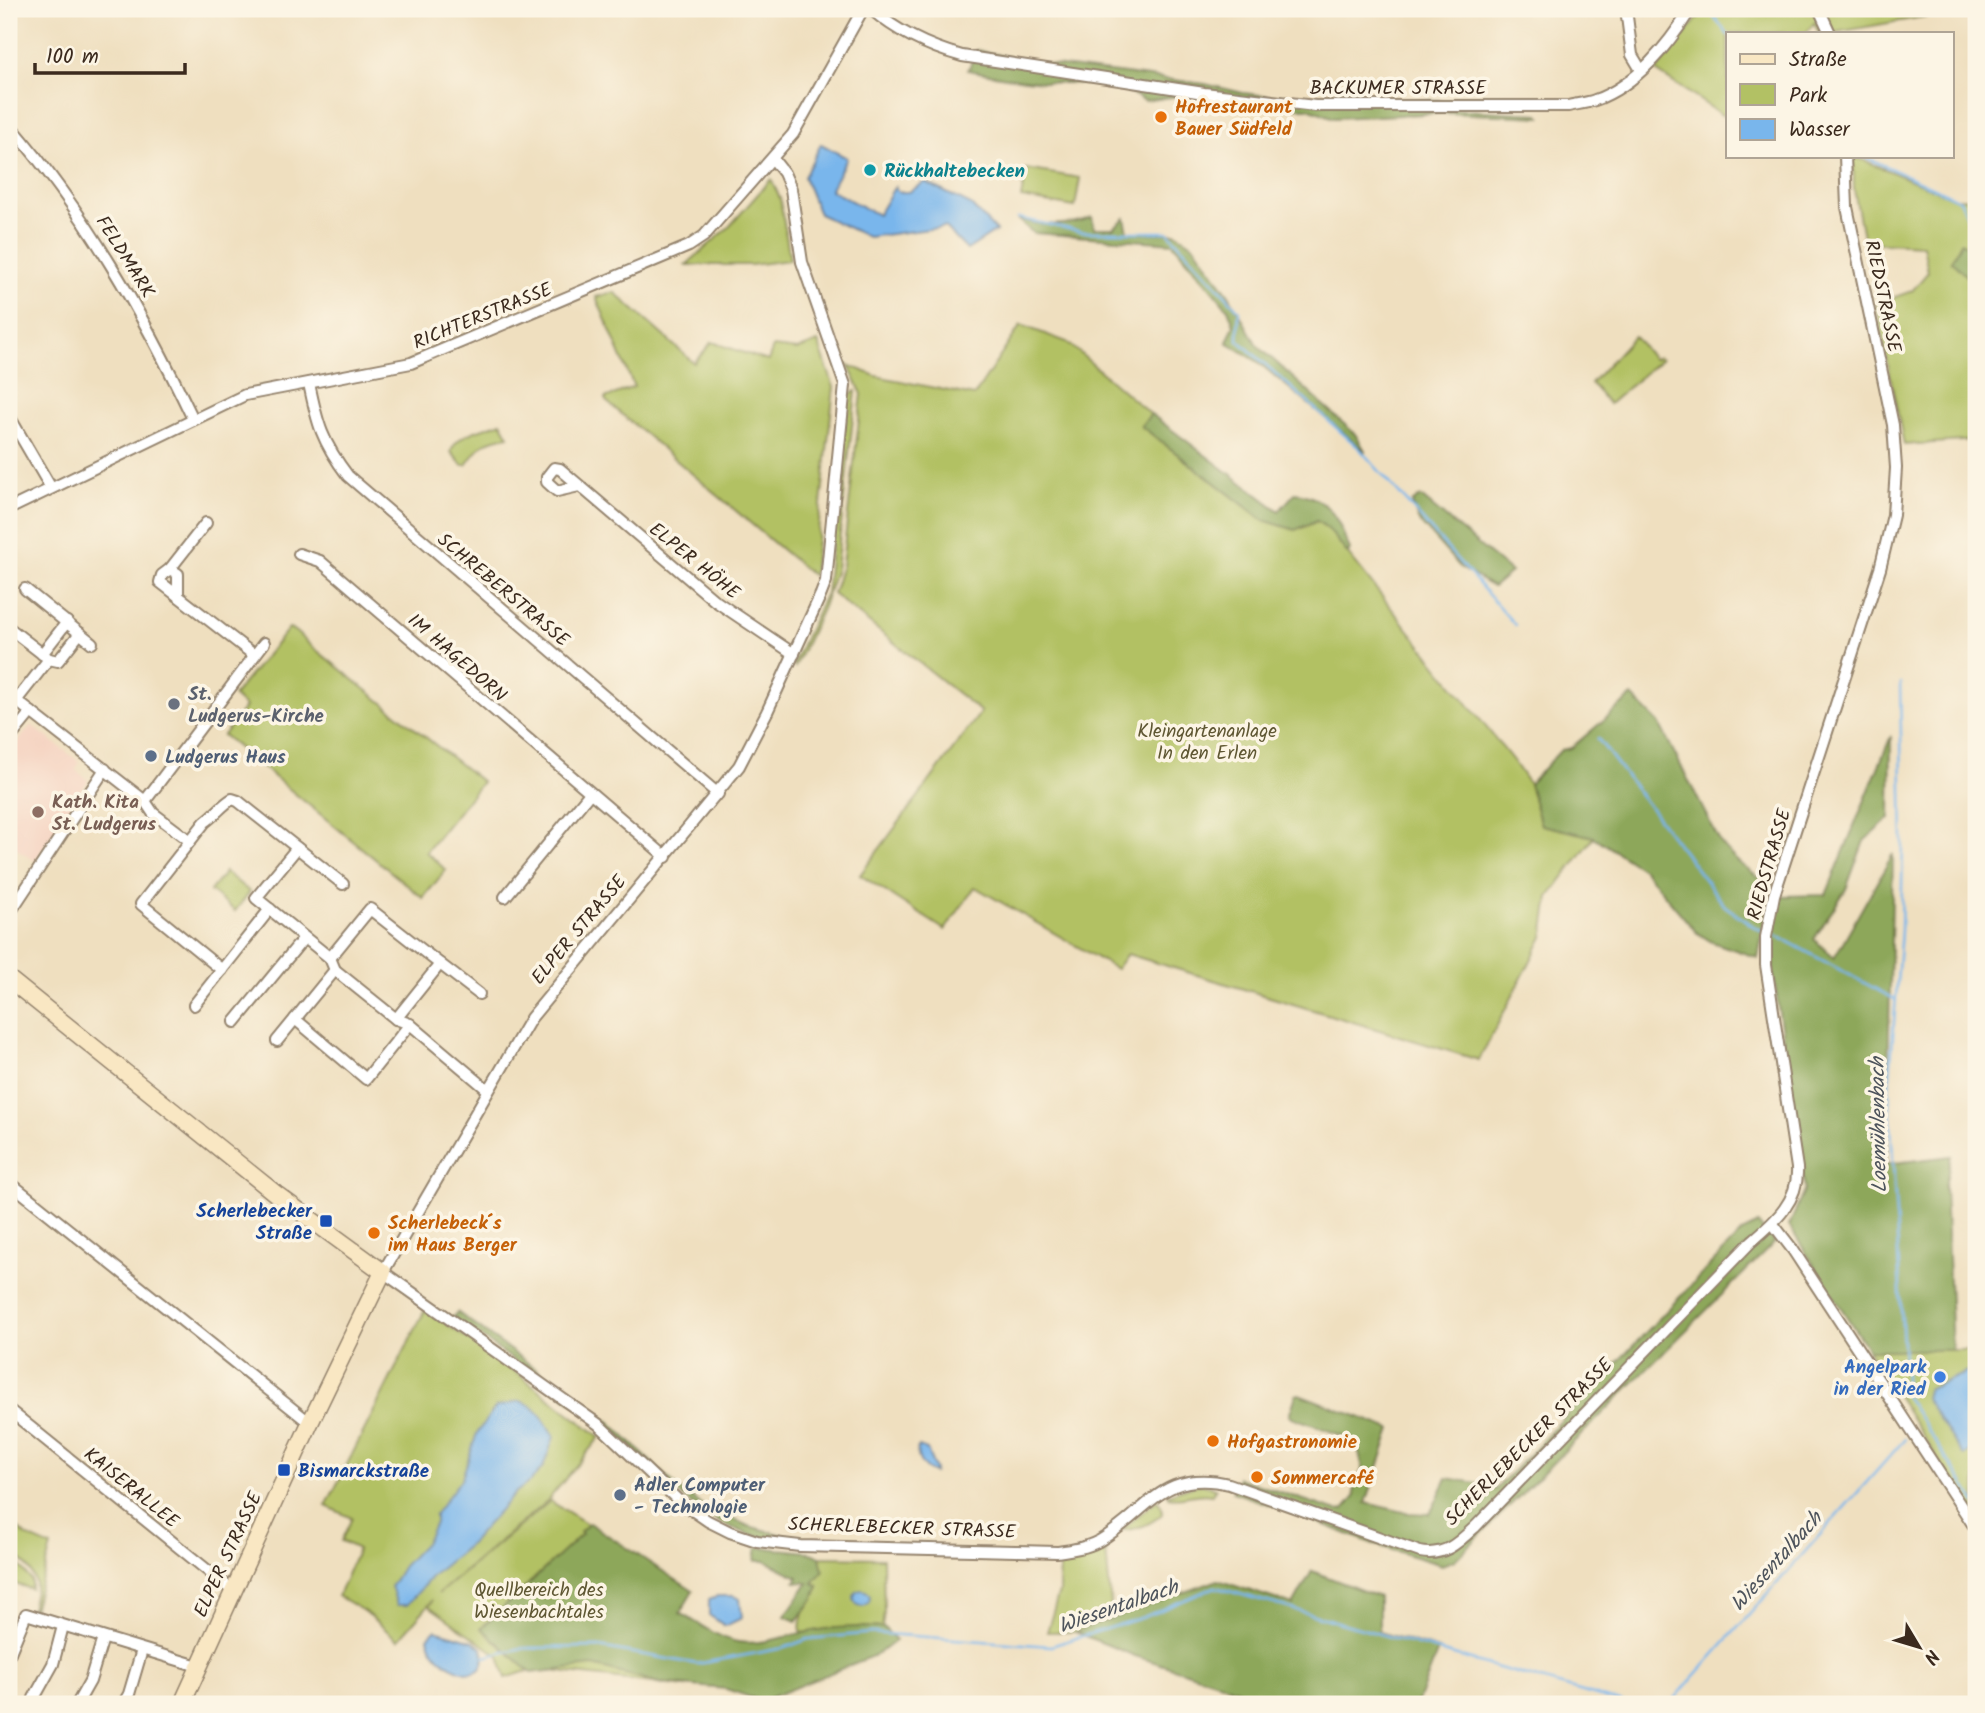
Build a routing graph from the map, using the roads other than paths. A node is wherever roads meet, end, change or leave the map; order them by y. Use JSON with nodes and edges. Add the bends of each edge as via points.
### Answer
{"nodes":[{"id":1,"x":863,"y":9,"type":"edge"},
{"id":2,"x":871,"y":9,"type":"edge"},
{"id":3,"x":1626,"y":9,"type":"edge"},
{"id":4,"x":1691,"y":9,"type":"edge"},
{"id":5,"x":1819,"y":9,"type":"edge"},
{"id":6,"x":1830,"y":32,"type":"edge"},
{"id":7,"x":1641,"y":70,"type":"junction"},
{"id":8,"x":9,"y":124,"type":"edge"},
{"id":9,"x":1845,"y":158,"type":"edge"},
{"id":10,"x":773,"y":159,"type":"junction"},
{"id":11,"x":309,"y":383,"type":"junction"},
{"id":12,"x":9,"y":416,"type":"edge"},
{"id":13,"x":193,"y":419,"type":"junction"},
{"id":14,"x":579,"y":486,"type":"dead end"},
{"id":15,"x":51,"y":488,"type":"junction"},
{"id":16,"x":9,"y":509,"type":"edge"},
{"id":17,"x":206,"y":523,"type":"dead end"},
{"id":18,"x":299,"y":554,"type":"dead end"},
{"id":19,"x":170,"y":569,"type":"junction"},
{"id":20,"x":25,"y":589,"type":"dead end"},
{"id":21,"x":178,"y":596,"type":"junction"},
{"id":22,"x":66,"y":622,"type":"junction"},
{"id":23,"x":9,"y":628,"type":"edge"},
{"id":24,"x":80,"y":633,"type":"junction"},
{"id":25,"x":92,"y":643,"type":"dead end"},
{"id":26,"x":264,"y":643,"type":"dead end"},
{"id":27,"x":794,"y":654,"type":"junction"},
{"id":28,"x":254,"y":656,"type":"junction"},
{"id":29,"x":46,"y":657,"type":"junction"},
{"id":30,"x":13,"y":698,"type":"edge"},
{"id":31,"x":31,"y":712,"type":"junction"},
{"id":32,"x":9,"y":739,"type":"edge"},
{"id":33,"x":105,"y":769,"type":"junction"},
{"id":34,"x":590,"y":793,"type":"junction"},
{"id":35,"x":718,"y":794,"type":"junction"},
{"id":36,"x":145,"y":801,"type":"junction"},
{"id":37,"x":190,"y":841,"type":"junction"},
{"id":38,"x":297,"y":848,"type":"junction"},
{"id":39,"x":666,"y":857,"type":"junction"},
{"id":40,"x":343,"y":884,"type":"dead end"},
{"id":41,"x":505,"y":897,"type":"dead end"},
{"id":42,"x":270,"y":909,"type":"junction"},
{"id":43,"x":9,"y":914,"type":"edge"},
{"id":44,"x":304,"y":938,"type":"junction"},
{"id":45,"x":330,"y":958,"type":"junction"},
{"id":46,"x":440,"y":964,"type":"junction"},
{"id":47,"x":222,"y":970,"type":"junction"},
{"id":48,"x":335,"y":970,"type":"junction"},
{"id":49,"x":9,"y":979,"type":"edge"},
{"id":50,"x":479,"y":994,"type":"dead end"},
{"id":51,"x":194,"y":1005,"type":"dead end"},
{"id":52,"x":295,"y":1019,"type":"junction"},
{"id":53,"x":396,"y":1019,"type":"junction"},
{"id":54,"x":235,"y":1022,"type":"dead end"},
{"id":55,"x":410,"y":1024,"type":"junction"},
{"id":56,"x":276,"y":1041,"type":"dead end"},
{"id":57,"x":488,"y":1090,"type":"junction"},
{"id":58,"x":9,"y":1181,"type":"edge"},
{"id":59,"x":1773,"y":1224,"type":"junction"},
{"id":60,"x":383,"y":1272,"type":"junction"},
{"id":61,"x":9,"y":1410,"type":"edge"},
{"id":62,"x":310,"y":1423,"type":"junction"},
{"id":63,"x":1976,"y":1529,"type":"edge"},
{"id":64,"x":233,"y":1591,"type":"junction"},
{"id":65,"x":64,"y":1626,"type":"junction"},
{"id":66,"x":103,"y":1638,"type":"junction"},
{"id":67,"x":142,"y":1650,"type":"junction"},
{"id":68,"x":9,"y":1654,"type":"edge"},
{"id":69,"x":198,"y":1666,"type":"junction"},
{"id":70,"x":34,"y":1698,"type":"dead end"},
{"id":71,"x":77,"y":1704,"type":"edge"},
{"id":72,"x":123,"y":1704,"type":"edge"},
{"id":73,"x":182,"y":1704,"type":"edge"}],
"edges":[{"from":1,"to":10,"type":"street","name":"RICHTERSTRASSE","via":[[798,127]]},
{"from":2,"to":7,"type":"street","name":"BACKUMER STRASSE","via":[[939,49],[976,59],[1315,106],[1568,106],[1596,100]]},
{"from":3,"to":7,"type":"street","via":[[1629,44]]},
{"from":4,"to":7,"type":"street","name":"BACKUMER STRASSE"},
{"from":5,"to":6,"type":"street"},
{"from":8,"to":13,"type":"street","name":"FELDMARK","via":[[91,233],[141,315]]},
{"from":9,"to":59,"type":"street","name":"RIEDSTRASSE","via":[[1847,207],[1893,425],[1894,503],[1880,569],[1784,860],[1767,931],[1766,965],[1798,1181]]},
{"from":10,"to":11,"type":"street","name":"RICHTERSTRASSE","via":[[704,236],[677,252],[411,363]]},
{"from":10,"to":27,"type":"street","name":"ELPER STRASSE","via":[[792,190],[802,262],[845,385],[826,580]]},
{"from":11,"to":13,"type":"street","name":"RICHTERSTRASSE","via":[[245,396]]},
{"from":11,"to":35,"type":"street","name":"SCHREBERSTRASSE","via":[[324,440],[348,476]]},
{"from":12,"to":15,"type":"street"},
{"from":13,"to":15,"type":"street","name":"RICHTERSTRASSE"},
{"from":14,"to":27,"type":"street","name":"ELPER HÖHE","via":[[714,600]]},
{"from":15,"to":16,"type":"street","name":"RICHTERSTRASSE"},
{"from":17,"to":19,"type":"street"},
{"from":18,"to":34,"type":"street","name":"IM HAGEDORN","via":[[320,561]]},
{"from":19,"to":21,"type":"street","via":[[178,574]]},
{"from":19,"to":21,"type":"street","via":[[160,582]]},
{"from":20,"to":22,"type":"street"},
{"from":21,"to":28,"type":"street"},
{"from":22,"to":24,"type":"street"},
{"from":22,"to":29,"type":"street"},
{"from":23,"to":29,"type":"street"},
{"from":24,"to":25,"type":"street"},
{"from":24,"to":29,"type":"street","via":[[58,662]]},
{"from":26,"to":28,"type":"street"},
{"from":27,"to":35,"type":"street","name":"ELPER STRASSE","via":[[739,766]]},
{"from":28,"to":36,"type":"street"},
{"from":29,"to":30,"type":"street"},
{"from":30,"to":31,"type":"street"},
{"from":31,"to":32,"type":"street"},
{"from":31,"to":33,"type":"street"},
{"from":33,"to":36,"type":"street"},
{"from":33,"to":43,"type":"street"},
{"from":34,"to":39,"type":"street","name":"IM HAGEDORN"},
{"from":34,"to":41,"type":"street"},
{"from":35,"to":39,"type":"street","name":"ELPER STRASSE"},
{"from":36,"to":37,"type":"street","via":[[153,813]]},
{"from":37,"to":38,"type":"street","via":[[232,799]]},
{"from":37,"to":47,"type":"street","via":[[141,904]]},
{"from":38,"to":40,"type":"street"},
{"from":38,"to":42,"type":"street","via":[[256,898]]},
{"from":39,"to":57,"type":"street","name":"ELPER STRASSE","via":[[531,1018]]},
{"from":42,"to":44,"type":"street"},
{"from":42,"to":47,"type":"street"},
{"from":44,"to":45,"type":"street"},
{"from":44,"to":54,"type":"street"},
{"from":45,"to":46,"type":"street","via":[[370,909]]},
{"from":45,"to":48,"type":"street"},
{"from":46,"to":50,"type":"street"},
{"from":46,"to":53,"type":"street"},
{"from":47,"to":51,"type":"street"},
{"from":48,"to":52,"type":"street"},
{"from":48,"to":53,"type":"street"},
{"from":49,"to":60,"type":"street","name":"SCHERLEBECKER STRASSE","via":[[276,1194]]},
{"from":52,"to":55,"type":"street","via":[[366,1079]]},
{"from":52,"to":56,"type":"street"},
{"from":53,"to":55,"type":"street"},
{"from":55,"to":57,"type":"street"},
{"from":57,"to":60,"type":"street","name":"ELPER STRASSE"},
{"from":58,"to":62,"type":"street"},
{"from":59,"to":60,"type":"street","name":"SCHERLEBECKER STRASSE","via":[[1476,1526],[1436,1554],[1229,1484],[1203,1480],[1161,1492],[1098,1541],[1056,1552],[757,1541],[694,1512],[598,1424]]},
{"from":59,"to":63,"type":"street"},
{"from":60,"to":62,"type":"street","name":"ELPER STRASSE"},
{"from":61,"to":64,"type":"street","name":"KAISERALLEE"},
{"from":62,"to":64,"type":"street","name":"ELPER STRASSE"},
{"from":64,"to":69,"type":"street","name":"ELPER STRASSE"},
{"from":65,"to":66,"type":"street"},
{"from":65,"to":68,"type":"street","via":[[26,1614]]},
{"from":65,"to":70,"type":"street","via":[[53,1664]]},
{"from":66,"to":67,"type":"street"},
{"from":66,"to":71,"type":"street","via":[[90,1681]]},
{"from":67,"to":69,"type":"street"},
{"from":67,"to":72,"type":"street"},
{"from":69,"to":73,"type":"street","name":"ELPER STRASSE"}]}
